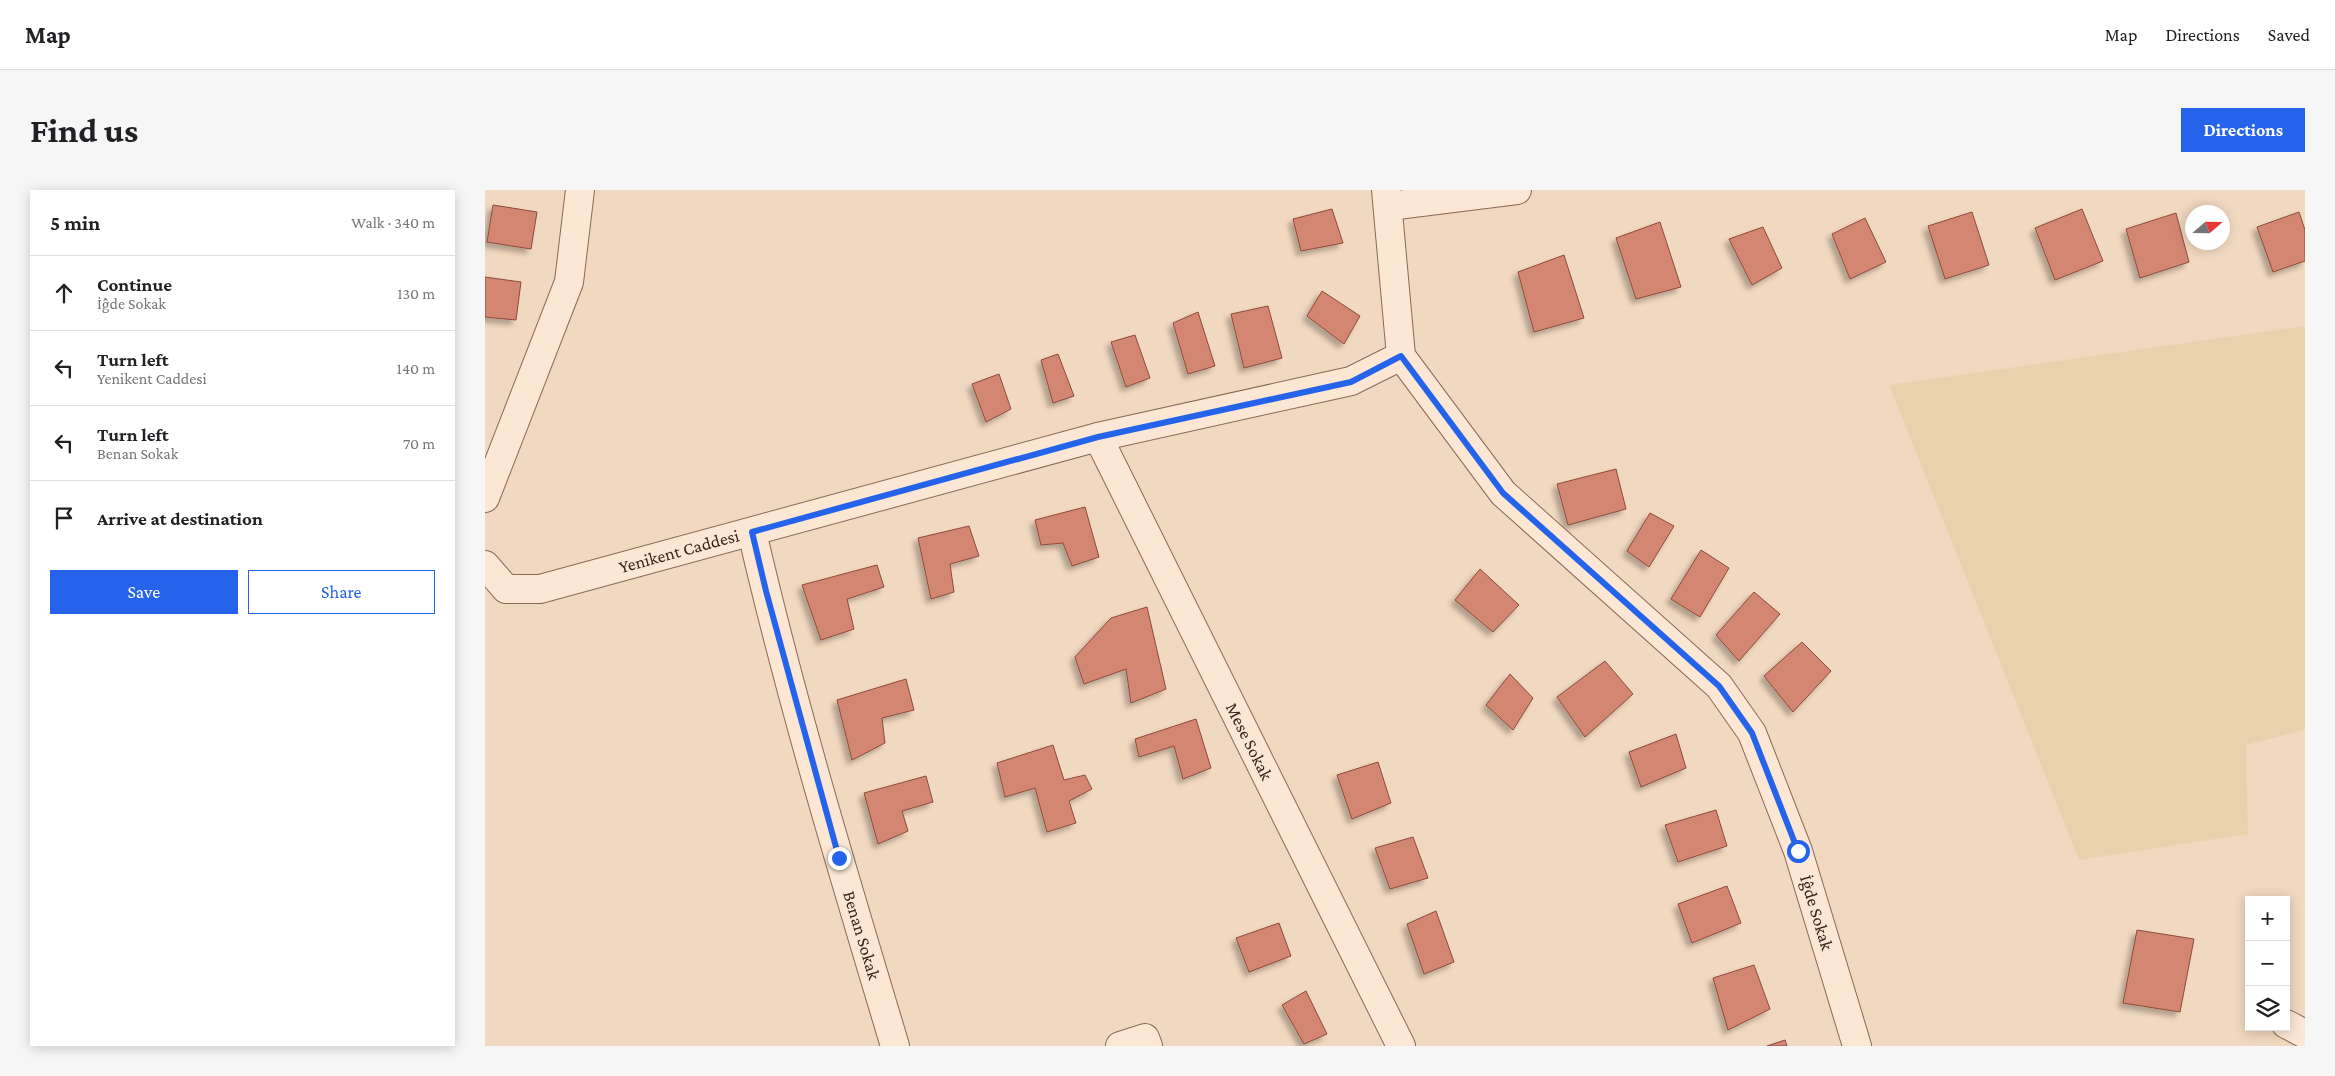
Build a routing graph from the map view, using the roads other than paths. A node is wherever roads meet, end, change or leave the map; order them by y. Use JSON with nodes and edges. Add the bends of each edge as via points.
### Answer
{"nodes":[{"id":1,"x":579,"y":190,"type":"edge"},
{"id":2,"x":1517,"y":190,"type":"edge"},
{"id":3,"x":1387,"y":198,"type":"edge"},
{"id":4,"x":1401,"y":356,"type":"junction"},
{"id":5,"x":1098,"y":437,"type":"junction"},
{"id":6,"x":485,"y":498,"type":"edge"},
{"id":7,"x":752,"y":532,"type":"junction"},
{"id":8,"x":485,"y":565,"type":"edge"},
{"id":9,"x":2290,"y":1026,"type":"edge"},
{"id":10,"x":2305,"y":1034,"type":"edge"},
{"id":11,"x":895,"y":1046,"type":"edge"},
{"id":12,"x":1120,"y":1046,"type":"edge"},
{"id":13,"x":1148,"y":1046,"type":"edge"},
{"id":14,"x":1401,"y":1046,"type":"edge"},
{"id":15,"x":1857,"y":1046,"type":"edge"}],
"edges":[{"from":1,"to":6,"type":"street","via":[[569,282]]},
{"from":2,"to":3,"type":"street"},
{"from":3,"to":4,"type":"street"},
{"from":4,"to":5,"type":"street","name":"Yenikent Caddesi","via":[[1351,382]]},
{"from":4,"to":15,"type":"street","name":"İĝde Sokak","via":[[1503,493],[1719,686],[1752,733],[1798,851]]},
{"from":5,"to":7,"type":"street","name":"Yenikent Caddesi"},
{"from":5,"to":14,"type":"street","name":"Mese Sokak"},
{"from":7,"to":8,"type":"street","name":"Yenikent Caddesi","via":[[540,589],[505,589]]},
{"from":7,"to":11,"type":"street","name":"Benan Sokak","via":[[839,858]]},
{"from":9,"to":10,"type":"street"},
{"from":12,"to":13,"type":"street","via":[[1145,1038]]}]}
